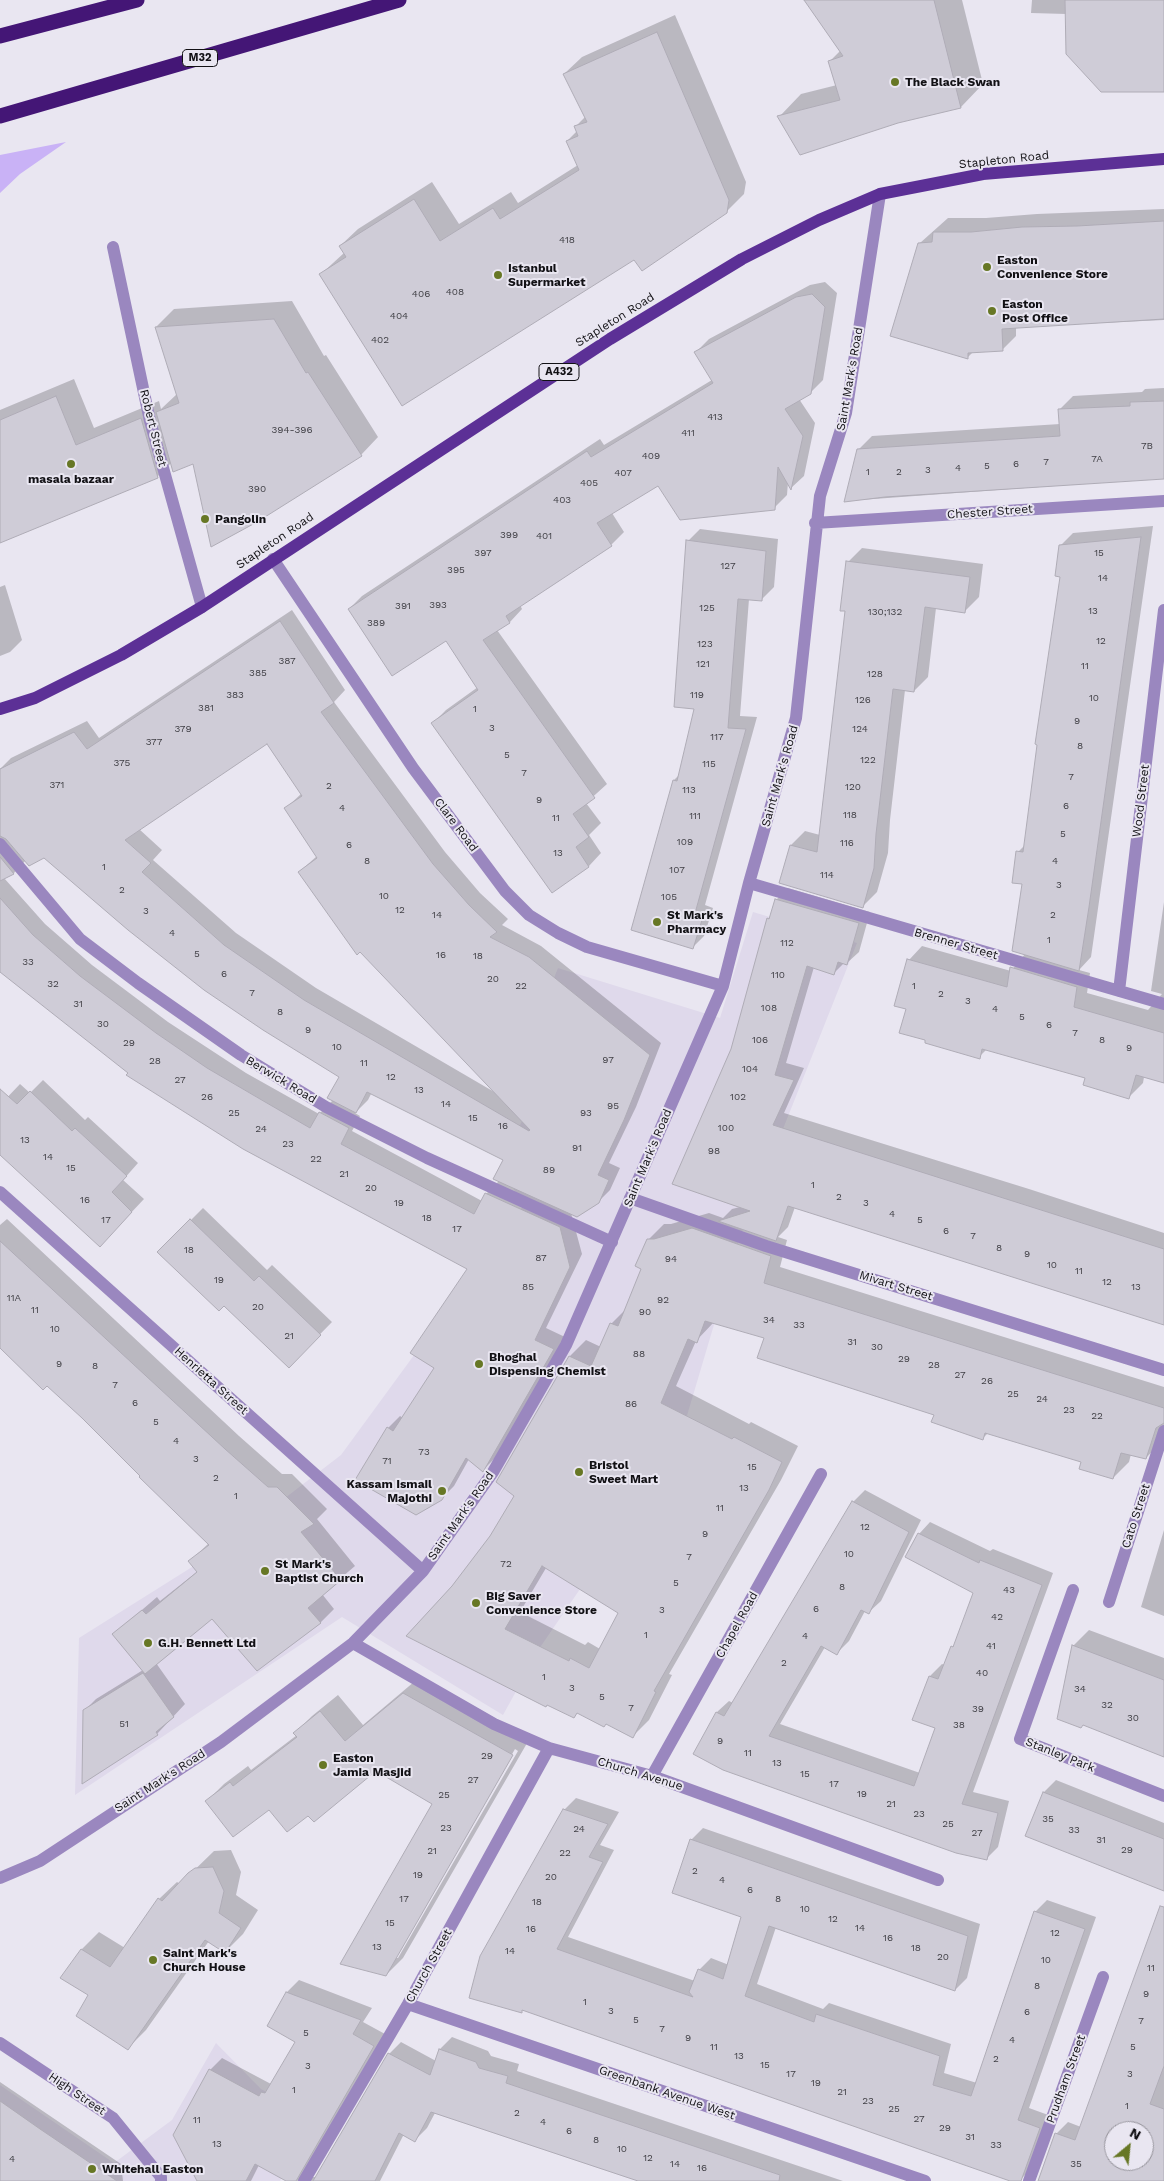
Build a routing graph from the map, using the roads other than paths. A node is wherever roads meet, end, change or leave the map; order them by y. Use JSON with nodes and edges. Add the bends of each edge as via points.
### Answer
{"nodes":[{"id":1,"x":136,"y":0,"type":"edge"},
{"id":2,"x":399,"y":0,"type":"edge"},
{"id":3,"x":0,"y":36,"type":"edge"},
{"id":4,"x":0,"y":116,"type":"edge"},
{"id":5,"x":1164,"y":159,"type":"edge"},
{"id":6,"x":880,"y":194,"type":"junction"},
{"id":7,"x":113,"y":247,"type":"dead end"},
{"id":8,"x":1164,"y":501,"type":"edge"},
{"id":9,"x":815,"y":523,"type":"junction"},
{"id":10,"x":273,"y":559,"type":"junction"},
{"id":11,"x":202,"y":607,"type":"junction"},
{"id":12,"x":1164,"y":610,"type":"edge"},
{"id":13,"x":0,"y":709,"type":"edge"},
{"id":14,"x":0,"y":844,"type":"edge"},
{"id":15,"x":749,"y":883,"type":"junction"},
{"id":16,"x":723,"y":986,"type":"junction"},
{"id":17,"x":1119,"y":991,"type":"junction"},
{"id":18,"x":1164,"y":1004,"type":"edge"},
{"id":19,"x":0,"y":1192,"type":"edge"},
{"id":20,"x":630,"y":1198,"type":"junction"},
{"id":21,"x":612,"y":1242,"type":"junction"},
{"id":22,"x":1164,"y":1370,"type":"edge"},
{"id":23,"x":1164,"y":1431,"type":"edge"},
{"id":24,"x":821,"y":1474,"type":"dead end"},
{"id":25,"x":423,"y":1570,"type":"junction"},
{"id":26,"x":1073,"y":1590,"type":"dead end"},
{"id":27,"x":1109,"y":1602,"type":"dead end"},
{"id":28,"x":353,"y":1643,"type":"junction"},
{"id":29,"x":549,"y":1748,"type":"junction"},
{"id":30,"x":652,"y":1776,"type":"junction"},
{"id":31,"x":1164,"y":1796,"type":"edge"},
{"id":32,"x":0,"y":1878,"type":"edge"},
{"id":33,"x":938,"y":1880,"type":"dead end"},
{"id":34,"x":1102,"y":1977,"type":"dead end"},
{"id":35,"x":408,"y":2004,"type":"junction"},
{"id":36,"x":0,"y":2043,"type":"edge"},
{"id":37,"x":161,"y":2181,"type":"edge"},
{"id":38,"x":304,"y":2181,"type":"edge"},
{"id":39,"x":925,"y":2181,"type":"edge"},
{"id":40,"x":1029,"y":2181,"type":"edge"}],
"edges":[{"from":1,"to":3,"type":"highway"},
{"from":2,"to":4,"type":"highway","number":"M32"},
{"from":5,"to":6,"type":"main road","name":"Stapleton Road","number":"A432","via":[[983,174]]},
{"from":6,"to":9,"type":"street","name":"Saint Mark's Road","via":[[846,413],[820,496]]},
{"from":6,"to":10,"type":"main road","name":"Stapleton Road","number":"A432","via":[[742,259],[610,339]]},
{"from":7,"to":11,"type":"street","name":"Robert Street","via":[[150,422]]},
{"from":8,"to":9,"type":"street","name":"Chester Street"},
{"from":9,"to":15,"type":"street","name":"Saint Mark's Road","via":[[796,718]]},
{"from":10,"to":11,"type":"main road","name":"Stapleton Road","number":"A432"},
{"from":10,"to":16,"type":"street","name":"Clare Road","via":[[413,768],[505,891],[523,909],[558,933],[587,947]]},
{"from":11,"to":13,"type":"main road","name":"Stapleton Road","number":"A432","via":[[121,655],[34,698]]},
{"from":12,"to":17,"type":"street","name":"Wood Street"},
{"from":14,"to":21,"type":"street","name":"Berwick Road","via":[[80,939],[241,1056],[326,1107],[427,1158]]},
{"from":15,"to":16,"type":"street","name":"Saint Mark's Road"},
{"from":15,"to":17,"type":"street","name":"Brenner Street"},
{"from":16,"to":20,"type":"street","name":"Saint Mark's Road"},
{"from":17,"to":18,"type":"street","name":"Brenner Street"},
{"from":19,"to":25,"type":"street","name":"Henrietta Street"},
{"from":20,"to":21,"type":"street","name":"Saint Mark's Road"},
{"from":20,"to":22,"type":"street","name":"Mivart Street","via":[[766,1246]]},
{"from":21,"to":25,"type":"street","name":"Saint Mark's Road","via":[[566,1345],[502,1455]]},
{"from":23,"to":27,"type":"street","name":"Cato Street"},
{"from":24,"to":30,"type":"street","name":"Chapel Road"},
{"from":25,"to":28,"type":"street","name":"Saint Mark's Road"},
{"from":26,"to":31,"type":"street","name":"Stanley Park","via":[[1020,1739]]},
{"from":28,"to":29,"type":"street","name":"Church Avenue","via":[[494,1724]]},
{"from":28,"to":32,"type":"street","name":"Saint Mark's Road","via":[[221,1742],[40,1861]]},
{"from":29,"to":30,"type":"street","name":"Church Avenue"},
{"from":29,"to":35,"type":"street","name":"Church Street"},
{"from":30,"to":33,"type":"street","name":"Church Avenue"},
{"from":34,"to":40,"type":"street","name":"Prudham Street"},
{"from":35,"to":38,"type":"street","name":"Church Street"},
{"from":35,"to":39,"type":"street","name":"Greenbank Avenue West"},
{"from":36,"to":37,"type":"street","name":"High Street","via":[[113,2118]]}]}
